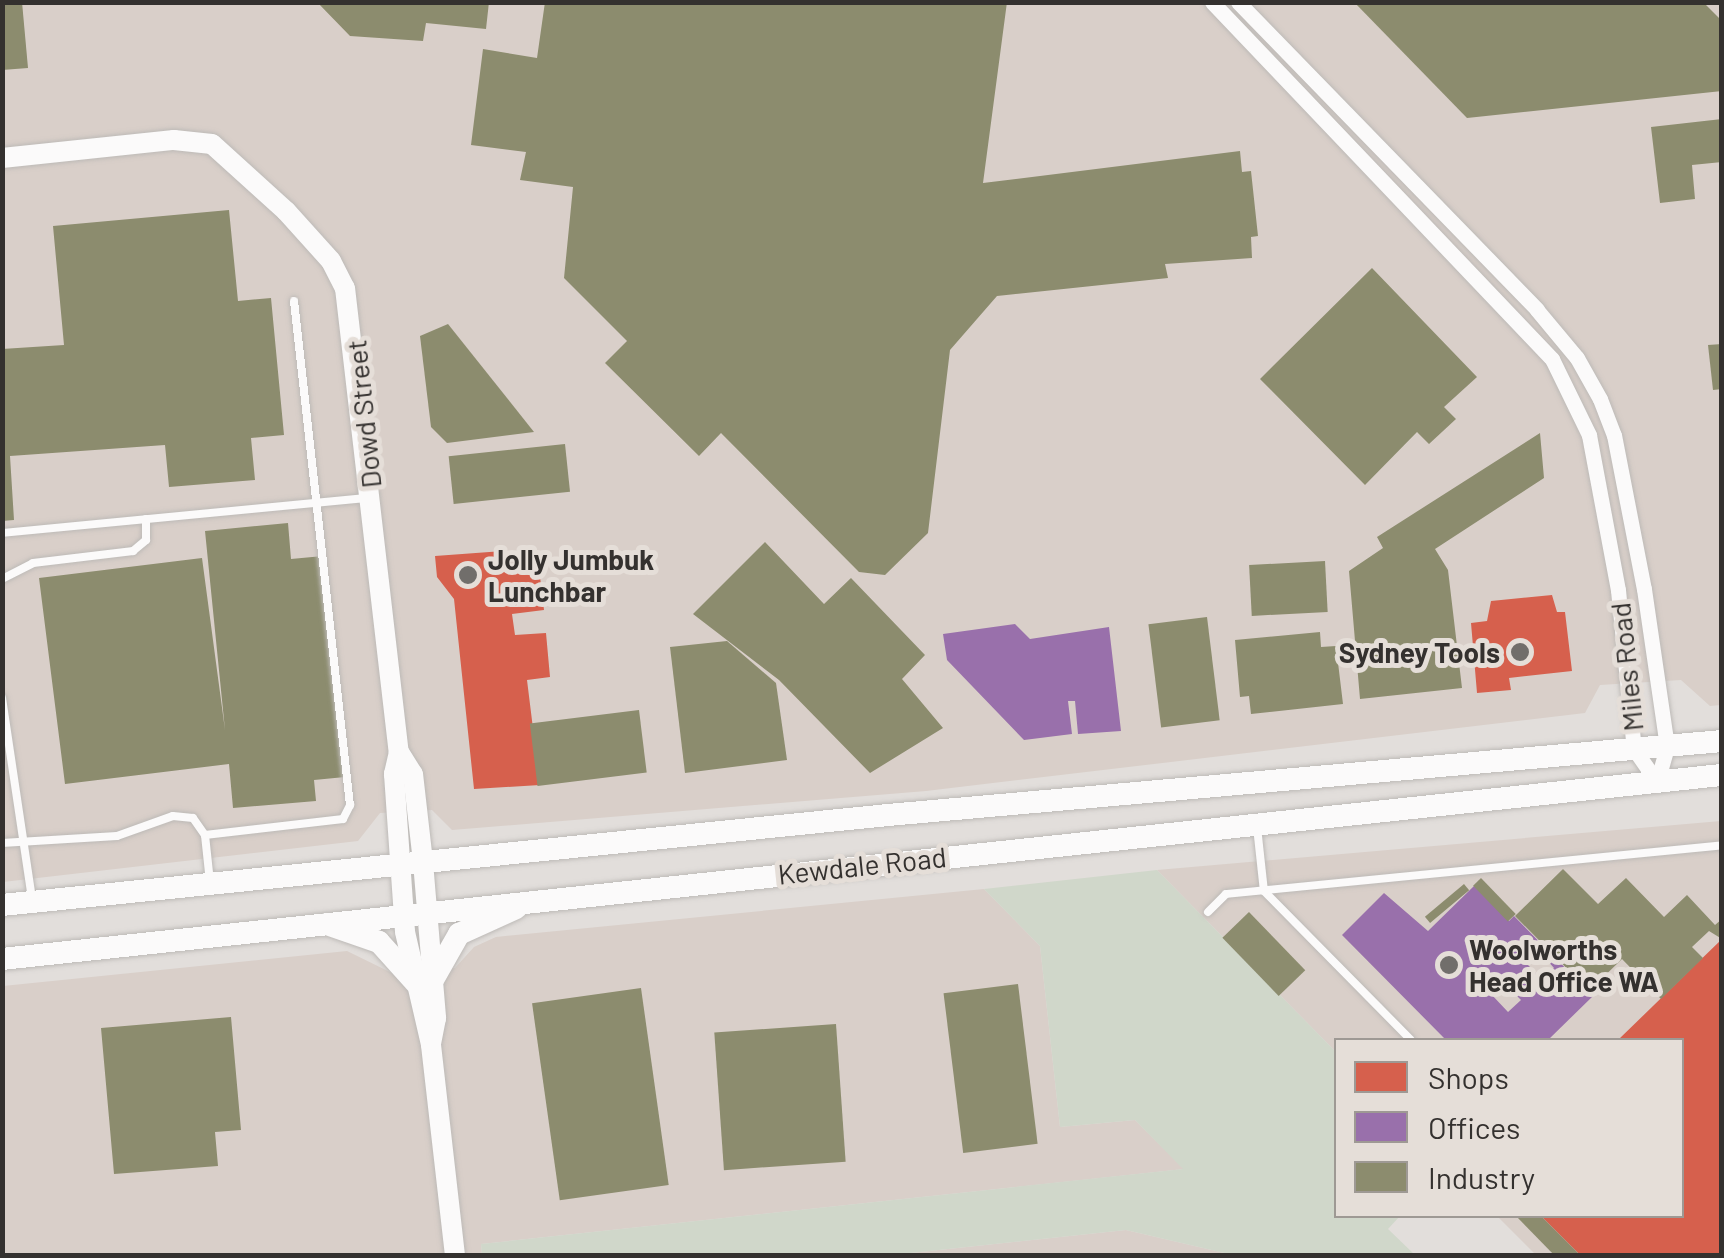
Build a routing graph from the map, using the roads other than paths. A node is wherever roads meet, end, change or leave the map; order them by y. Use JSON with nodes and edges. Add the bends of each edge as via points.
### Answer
{"nodes":[{"id":1,"x":1212,"y":2,"type":"edge"},
{"id":2,"x":1238,"y":2,"type":"edge"},
{"id":3,"x":2,"y":158,"type":"edge"},
{"id":4,"x":294,"y":300,"type":"dead end"},
{"id":5,"x":372,"y":497,"type":"junction"},
{"id":6,"x":316,"y":502,"type":"junction"},
{"id":7,"x":146,"y":519,"type":"junction"},
{"id":8,"x":2,"y":534,"type":"edge"},
{"id":9,"x":2,"y":579,"type":"edge"},
{"id":10,"x":2,"y":698,"type":"edge"},
{"id":11,"x":1722,"y":741,"type":"edge"},
{"id":12,"x":1667,"y":747,"type":"junction"},
{"id":13,"x":1634,"y":749,"type":"junction"},
{"id":14,"x":1722,"y":775,"type":"edge"},
{"id":15,"x":1657,"y":782,"type":"junction"},
{"id":16,"x":1252,"y":784,"type":"junction"},
{"id":17,"x":1256,"y":823,"type":"junction"},
{"id":18,"x":205,"y":835,"type":"junction"},
{"id":19,"x":24,"y":841,"type":"junction"},
{"id":20,"x":2,"y":842,"type":"edge"},
{"id":21,"x":1722,"y":845,"type":"edge"},
{"id":22,"x":411,"y":862,"type":"junction"},
{"id":23,"x":210,"y":884,"type":"junction"},
{"id":24,"x":1264,"y":891,"type":"junction"},
{"id":25,"x":533,"y":900,"type":"junction"},
{"id":26,"x":33,"y":902,"type":"junction"},
{"id":27,"x":2,"y":905,"type":"edge"},
{"id":28,"x":416,"y":910,"type":"junction"},
{"id":29,"x":1208,"y":912,"type":"dead end"},
{"id":30,"x":318,"y":922,"type":"junction"},
{"id":31,"x":2,"y":958,"type":"edge"},
{"id":32,"x":425,"y":981,"type":"junction"},
{"id":33,"x":1409,"y":1038,"type":"edge"},
{"id":34,"x":456,"y":1256,"type":"edge"}],
"edges":[{"from":1,"to":13,"type":"street","name":"Miles Road","via":[[1552,359],[1575,400],[1598,473]]},
{"from":2,"to":12,"type":"street","name":"Miles Road","via":[[1577,358],[1614,435]]},
{"from":3,"to":5,"type":"main road","name":"Dowd Street","via":[[199,141],[223,150],[331,261],[345,288]]},
{"from":4,"to":6,"type":"lane"},
{"from":5,"to":6,"type":"lane"},
{"from":5,"to":22,"type":"main road","name":"Dowd Street","via":[[400,752],[394,774]]},
{"from":6,"to":7,"type":"lane"},
{"from":6,"to":18,"type":"lane","via":[[348,813]]},
{"from":7,"to":8,"type":"lane"},
{"from":7,"to":9,"type":"lane","via":[[146,540],[133,551],[32,563]]},
{"from":10,"to":19,"type":"lane"},
{"from":11,"to":12,"type":"main road","name":"Kewdale Road"},
{"from":12,"to":13,"type":"main road","name":"Kewdale Road"},
{"from":12,"to":15,"type":"street","name":"Miles Road"},
{"from":13,"to":15,"type":"street","name":"Miles Road"},
{"from":13,"to":16,"type":"main road","name":"Kewdale Road"},
{"from":14,"to":15,"type":"main road","name":"Kewdale Road"},
{"from":15,"to":17,"type":"main road","name":"Kewdale Road"},
{"from":16,"to":17,"type":"main road"},
{"from":16,"to":22,"type":"main road","name":"Kewdale Road"},
{"from":17,"to":24,"type":"lane"},
{"from":17,"to":25,"type":"main road","name":"Kewdale Road"},
{"from":18,"to":19,"type":"lane","via":[[193,818],[172,816],[117,836]]},
{"from":18,"to":23,"type":"lane"},
{"from":19,"to":20,"type":"lane"},
{"from":19,"to":26,"type":"lane"},
{"from":21,"to":24,"type":"lane"},
{"from":22,"to":23,"type":"main road","name":"Kewdale Road"},
{"from":22,"to":28,"type":"main road","name":"Dowd Street"},
{"from":23,"to":26,"type":"main road","name":"Kewdale Road"},
{"from":24,"to":29,"type":"lane","via":[[1226,894]]},
{"from":24,"to":33,"type":"lane"},
{"from":25,"to":28,"type":"main road","name":"Kewdale Road"},
{"from":25,"to":32,"type":"main road","via":[[458,934]]},
{"from":26,"to":27,"type":"main road","name":"Kewdale Road"},
{"from":28,"to":30,"type":"main road","name":"Kewdale Road"},
{"from":28,"to":32,"type":"main road","name":"Dowd Street"},
{"from":30,"to":31,"type":"main road","name":"Kewdale Road"},
{"from":30,"to":32,"type":"main road","via":[[379,942]]},
{"from":32,"to":34,"type":"main road","name":"Dowd Street"}]}
